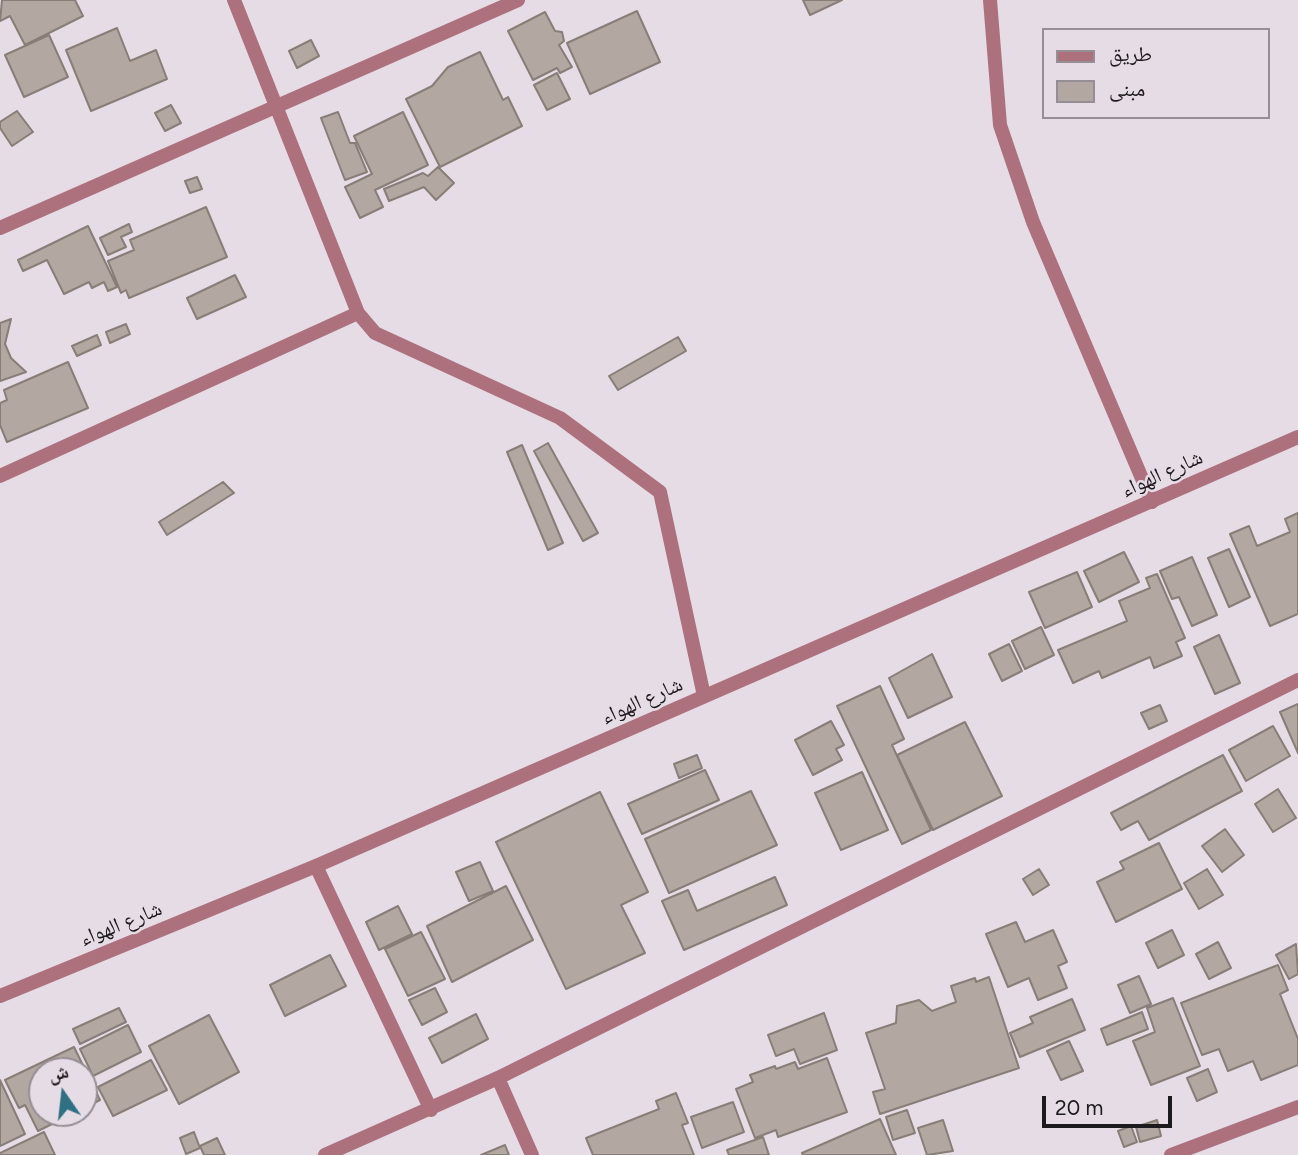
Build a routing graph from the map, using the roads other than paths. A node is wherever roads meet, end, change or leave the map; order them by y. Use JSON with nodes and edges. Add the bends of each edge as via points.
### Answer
{"nodes":[{"id":1,"x":234,"y":0,"type":"edge"},
{"id":2,"x":518,"y":0,"type":"edge"},
{"id":3,"x":990,"y":0,"type":"edge"},
{"id":4,"x":278,"y":107,"type":"junction"},
{"id":5,"x":0,"y":228,"type":"edge"},
{"id":6,"x":358,"y":313,"type":"junction"},
{"id":7,"x":1298,"y":437,"type":"edge"},
{"id":8,"x":0,"y":476,"type":"edge"},
{"id":9,"x":1152,"y":502,"type":"junction"},
{"id":10,"x":1298,"y":680,"type":"edge"},
{"id":11,"x":704,"y":696,"type":"junction"},
{"id":12,"x":316,"y":866,"type":"junction"},
{"id":13,"x":0,"y":996,"type":"edge"},
{"id":14,"x":498,"y":1078,"type":"junction"},
{"id":15,"x":1298,"y":1107,"type":"edge"},
{"id":16,"x":432,"y":1110,"type":"junction"},
{"id":17,"x":325,"y":1155,"type":"edge"},
{"id":18,"x":532,"y":1155,"type":"edge"},
{"id":19,"x":1171,"y":1155,"type":"edge"}],
"edges":[{"from":1,"to":4,"type":"street"},
{"from":2,"to":4,"type":"street"},
{"from":3,"to":9,"type":"street","via":[[1000,125],[1033,222]]},
{"from":4,"to":5,"type":"street"},
{"from":4,"to":6,"type":"street"},
{"from":6,"to":8,"type":"street"},
{"from":6,"to":11,"type":"street","via":[[375,333],[560,418],[660,492]]},
{"from":7,"to":9,"type":"street","name":"شارع الهواء"},
{"from":9,"to":11,"type":"street","name":"شارع الهواء"},
{"from":10,"to":14,"type":"street"},
{"from":11,"to":12,"type":"street","name":"شارع الهواء"},
{"from":12,"to":13,"type":"street","name":"شارع الهواء"},
{"from":12,"to":16,"type":"street"},
{"from":14,"to":16,"type":"street"},
{"from":14,"to":18,"type":"street"},
{"from":15,"to":19,"type":"street"},
{"from":16,"to":17,"type":"street"}]}
